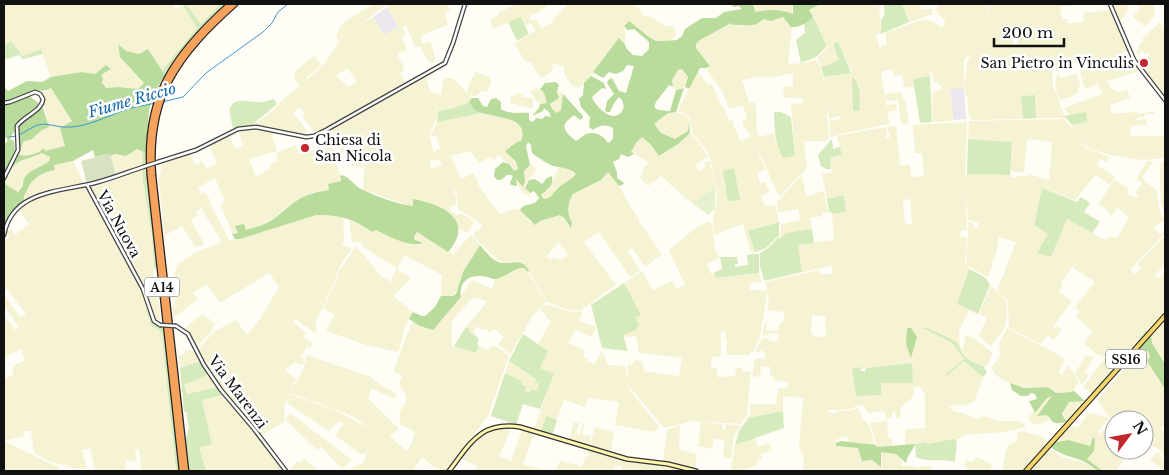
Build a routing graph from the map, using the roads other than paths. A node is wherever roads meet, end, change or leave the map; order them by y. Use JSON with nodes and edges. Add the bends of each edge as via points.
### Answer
{"nodes":[{"id":1,"x":230,"y":4,"type":"edge"},
{"id":2,"x":235,"y":4,"type":"edge"},
{"id":3,"x":466,"y":4,"type":"edge"},
{"id":4,"x":1110,"y":4,"type":"edge"},
{"id":5,"x":206,"y":28,"type":"junction"},
{"id":6,"x":1165,"y":100,"type":"edge"},
{"id":7,"x":4,"y":103,"type":"edge"},
{"id":8,"x":4,"y":178,"type":"edge"},
{"id":9,"x":86,"y":185,"type":"junction"},
{"id":10,"x":4,"y":235,"type":"edge"},
{"id":11,"x":1165,"y":316,"type":"edge"},
{"id":12,"x":176,"y":326,"type":"joint"},
{"id":13,"x":184,"y":471,"type":"edge"},
{"id":14,"x":286,"y":471,"type":"edge"},
{"id":15,"x":449,"y":471,"type":"edge"},
{"id":16,"x":696,"y":471,"type":"edge"},
{"id":17,"x":1026,"y":471,"type":"edge"}],
"edges":[{"from":1,"to":5,"type":"highway","number":"A14"},
{"from":2,"to":5,"type":"highway","number":"A14"},
{"from":3,"to":9,"type":"street","name":"Via Nuova","bridge":true,"via":[[445,63],[314,136],[256,127],[238,129],[196,150]]},
{"from":4,"to":6,"type":"street","via":[[1134,60]]},
{"from":5,"to":13,"type":"highway","number":"A14","via":[[175,67],[158,110],[151,142]]},
{"from":7,"to":8,"type":"street","via":[[36,92],[43,100],[40,107],[19,123],[18,147]]},
{"from":9,"to":10,"type":"street","name":"Via Nuova","via":[[29,199],[13,213]]},
{"from":9,"to":12,"type":"street","name":"Via Nuova","bridge":true,"via":[[143,289],[154,321],[160,325]]},
{"from":11,"to":17,"type":"main road","number":"SS16"},
{"from":12,"to":14,"type":"street","name":"Via Marenzi","via":[[188,334],[220,390]]},
{"from":15,"to":16,"type":"main road","via":[[478,434],[503,426],[520,427],[627,459]]}]}
